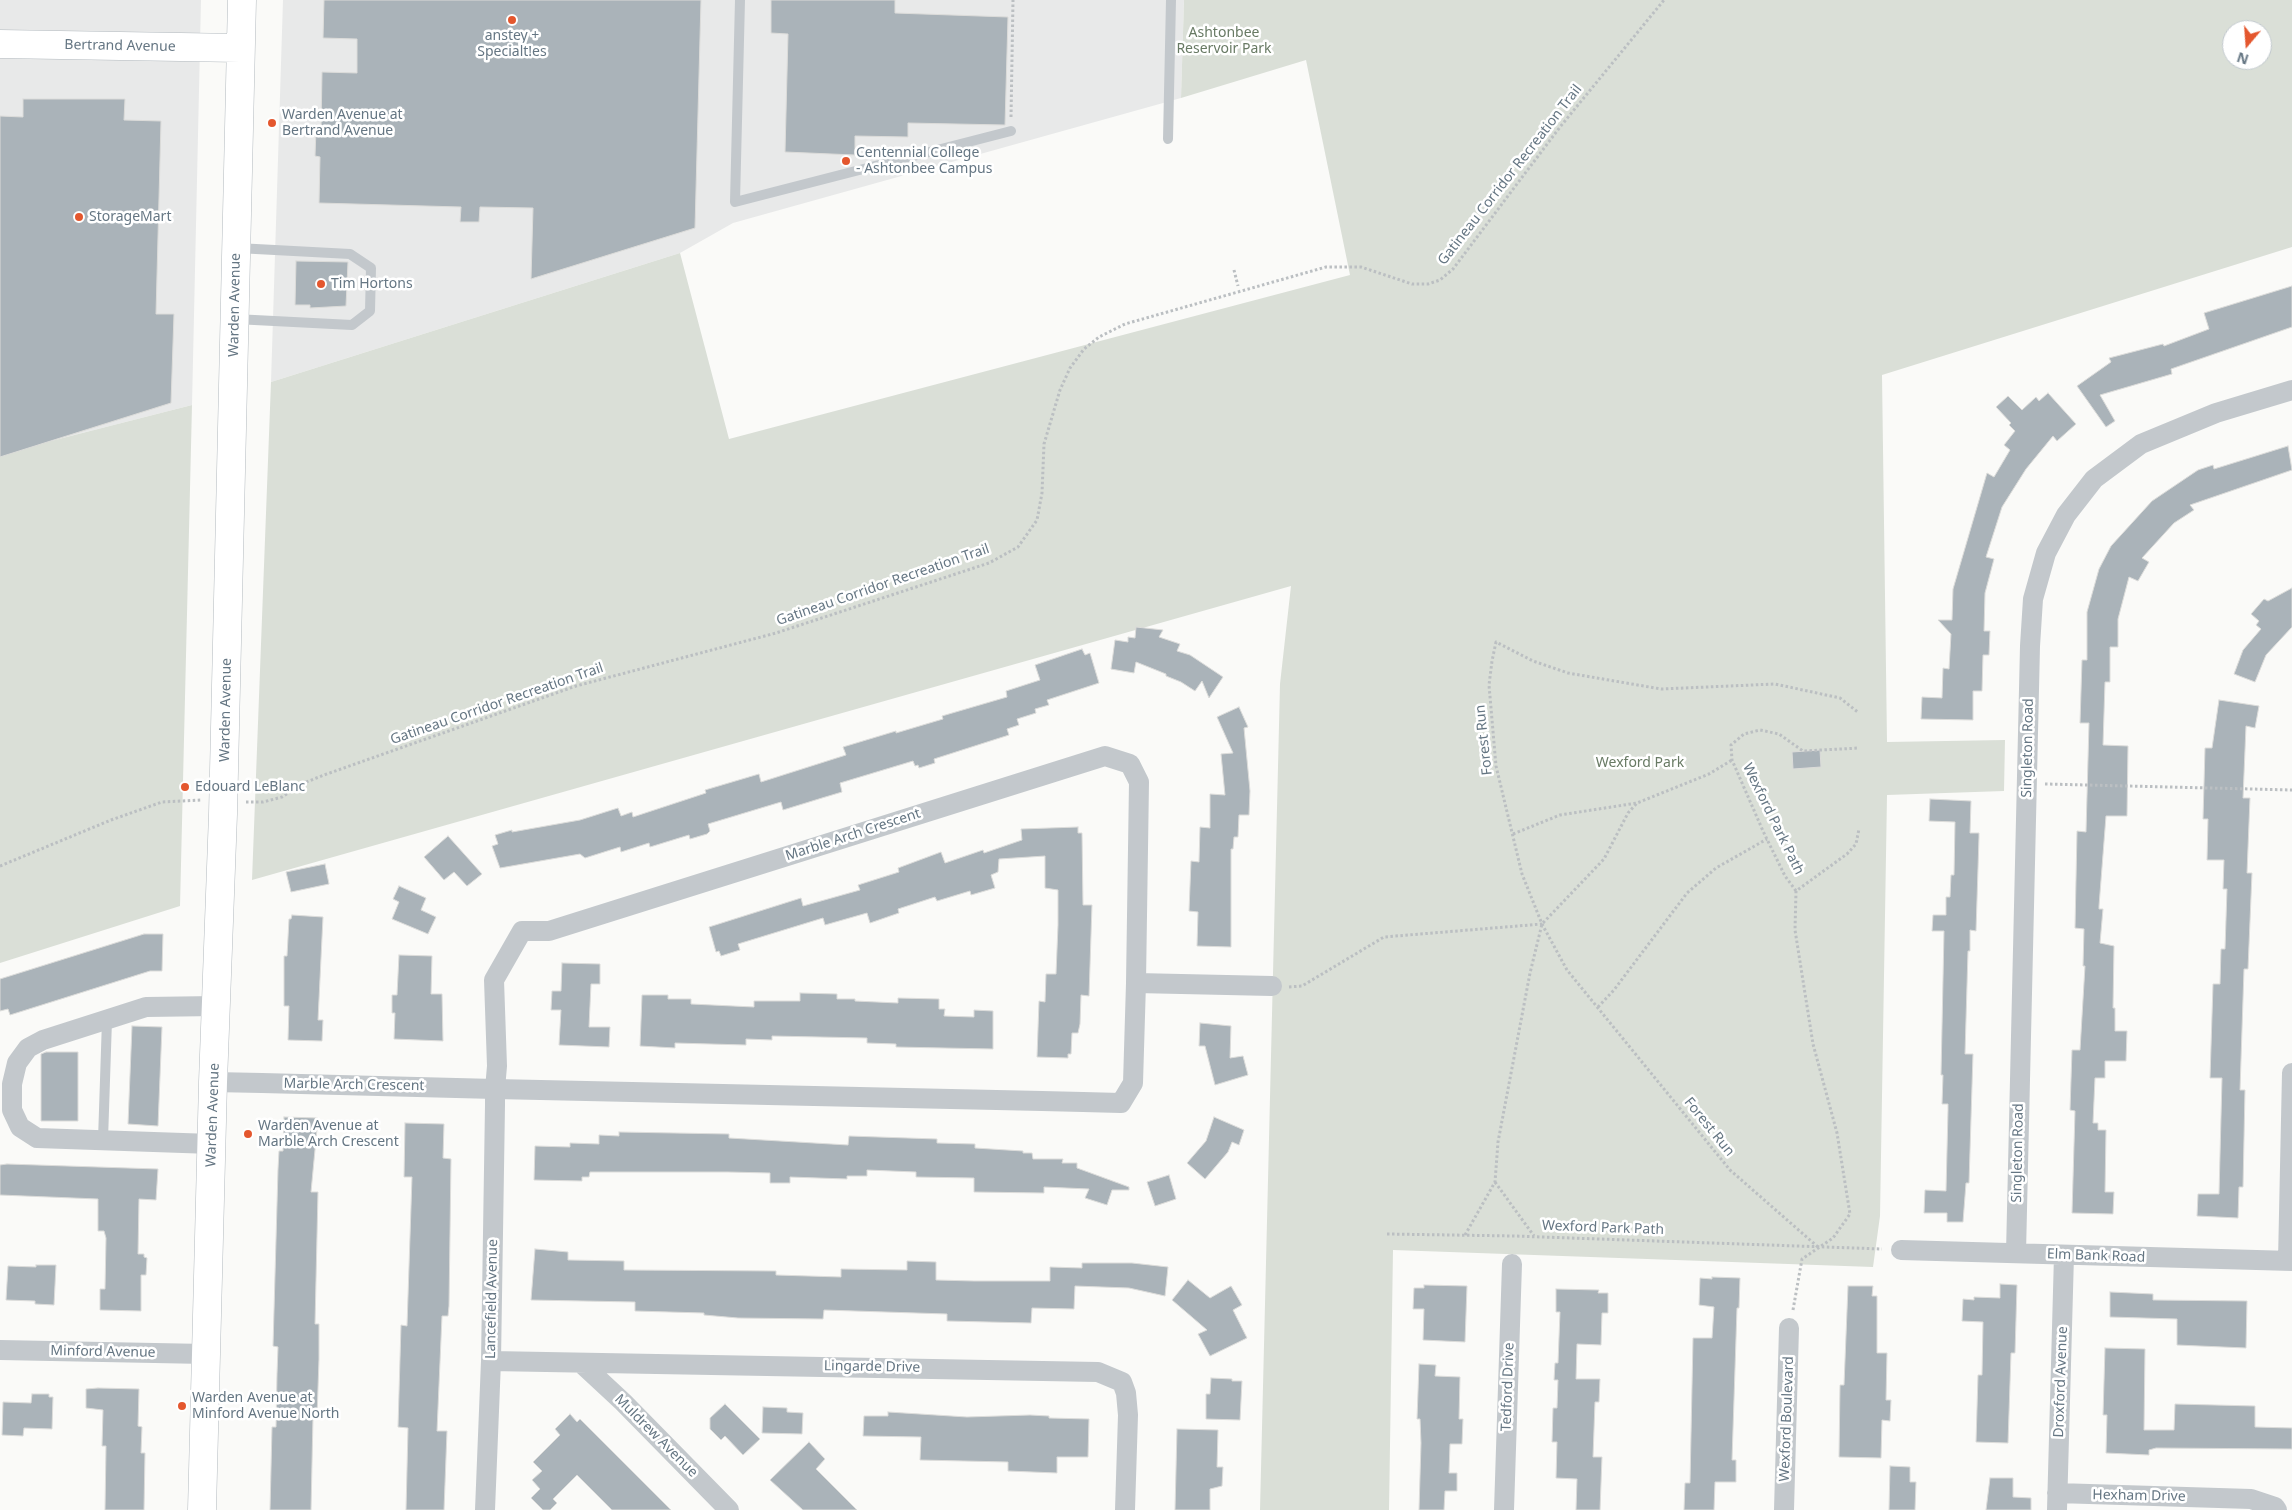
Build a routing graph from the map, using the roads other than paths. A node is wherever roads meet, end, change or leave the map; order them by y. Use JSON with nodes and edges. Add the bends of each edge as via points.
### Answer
{"nodes":[{"id":1,"x":242,"y":0,"type":"edge"},
{"id":2,"x":740,"y":0,"type":"edge"},
{"id":3,"x":1172,"y":0,"type":"edge"},
{"id":4,"x":0,"y":44,"type":"edge"},
{"id":5,"x":240,"y":48,"type":"junction"},
{"id":6,"x":1011,"y":131,"type":"road end"},
{"id":7,"x":1168,"y":139,"type":"dead end"},
{"id":8,"x":236,"y":248,"type":"junction"},
{"id":9,"x":234,"y":319,"type":"junction"},
{"id":10,"x":2292,"y":390,"type":"edge"},
{"id":11,"x":1136,"y":983,"type":"junction"},
{"id":12,"x":1272,"y":986,"type":"dead end"},
{"id":13,"x":216,"y":1006,"type":"junction"},
{"id":14,"x":107,"y":1020,"type":"junction"},
{"id":15,"x":2292,"y":1072,"type":"edge"},
{"id":16,"x":213,"y":1082,"type":"junction"},
{"id":17,"x":495,"y":1089,"type":"junction"},
{"id":18,"x":103,"y":1140,"type":"junction"},
{"id":19,"x":212,"y":1144,"type":"junction"},
{"id":20,"x":1900,"y":1250,"type":"road end"},
{"id":21,"x":2016,"y":1254,"type":"junction"},
{"id":22,"x":2064,"y":1255,"type":"junction"},
{"id":23,"x":2290,"y":1261,"type":"edge"},
{"id":24,"x":1512,"y":1264,"type":"dead end"},
{"id":25,"x":1789,"y":1328,"type":"road end"},
{"id":26,"x":0,"y":1350,"type":"edge"},
{"id":27,"x":206,"y":1354,"type":"junction"},
{"id":28,"x":491,"y":1361,"type":"junction"},
{"id":29,"x":581,"y":1363,"type":"junction"},
{"id":30,"x":2057,"y":1502,"type":"edge"},
{"id":31,"x":202,"y":1510,"type":"edge"},
{"id":32,"x":485,"y":1510,"type":"edge"},
{"id":33,"x":729,"y":1510,"type":"edge"},
{"id":34,"x":1125,"y":1510,"type":"edge"},
{"id":35,"x":1504,"y":1510,"type":"edge"},
{"id":36,"x":1784,"y":1510,"type":"edge"},
{"id":37,"x":2276,"y":1510,"type":"edge"}],
"edges":[{"from":1,"to":5,"type":"main road","name":"Warden Avenue"},
{"from":2,"to":6,"type":"lane","via":[[735,202]]},
{"from":3,"to":7,"type":"lane"},
{"from":4,"to":5,"type":"main road","name":"Bertrand Avenue"},
{"from":5,"to":8,"type":"main road","name":"Warden Avenue"},
{"from":8,"to":9,"type":"main road","name":"Warden Avenue"},
{"from":8,"to":9,"type":"lane","via":[[350,254],[371,268],[370,311],[352,325]]},
{"from":9,"to":13,"type":"main road","name":"Warden Avenue"},
{"from":10,"to":21,"type":"street","name":"Singleton Road","via":[[2216,413],[2141,444],[2094,479],[2066,515],[2046,553],[2033,599]]},
{"from":11,"to":12,"type":"street"},
{"from":11,"to":17,"type":"street","name":"Marble Arch Crescent","via":[[1132,1083],[1121,1103]]},
{"from":11,"to":17,"type":"street","name":"Marble Arch Crescent","via":[[1139,782],[1130,764],[1105,756],[549,931],[522,931],[494,980]]},
{"from":13,"to":14,"type":"street","via":[[146,1007]]},
{"from":13,"to":16,"type":"main road","name":"Warden Avenue"},
{"from":14,"to":18,"type":"lane"},
{"from":14,"to":18,"type":"street","via":[[43,1040],[28,1048],[17,1063],[12,1084],[12,1110],[20,1127],[37,1138]]},
{"from":15,"to":23,"type":"street"},
{"from":16,"to":17,"type":"street","name":"Marble Arch Crescent"},
{"from":16,"to":19,"type":"main road","name":"Warden Avenue"},
{"from":17,"to":28,"type":"street","name":"Lancefield Avenue"},
{"from":18,"to":19,"type":"street"},
{"from":19,"to":27,"type":"main road","name":"Warden Avenue"},
{"from":20,"to":21,"type":"street","name":"Elm Bank Road"},
{"from":21,"to":22,"type":"street","name":"Elm Bank Road"},
{"from":22,"to":23,"type":"street","name":"Elm Bank Road"},
{"from":22,"to":30,"type":"street","name":"Droxford Avenue"},
{"from":24,"to":35,"type":"street","name":"Tedford Drive"},
{"from":25,"to":36,"type":"street","name":"Wexford Boulevard"},
{"from":26,"to":27,"type":"street","name":"Minford Avenue"},
{"from":27,"to":31,"type":"main road","name":"Warden Avenue"},
{"from":28,"to":29,"type":"street","name":"Lingarde Drive"},
{"from":28,"to":32,"type":"street","name":"Lancefield Avenue"},
{"from":29,"to":33,"type":"street","name":"Muldrew Avenue"},
{"from":29,"to":34,"type":"street","name":"Lingarde Drive","via":[[1098,1372],[1122,1382],[1126,1393]]},
{"from":30,"to":37,"type":"street","name":"Hexham Drive","via":[[2252,1499],[2276,1507]]}]}
